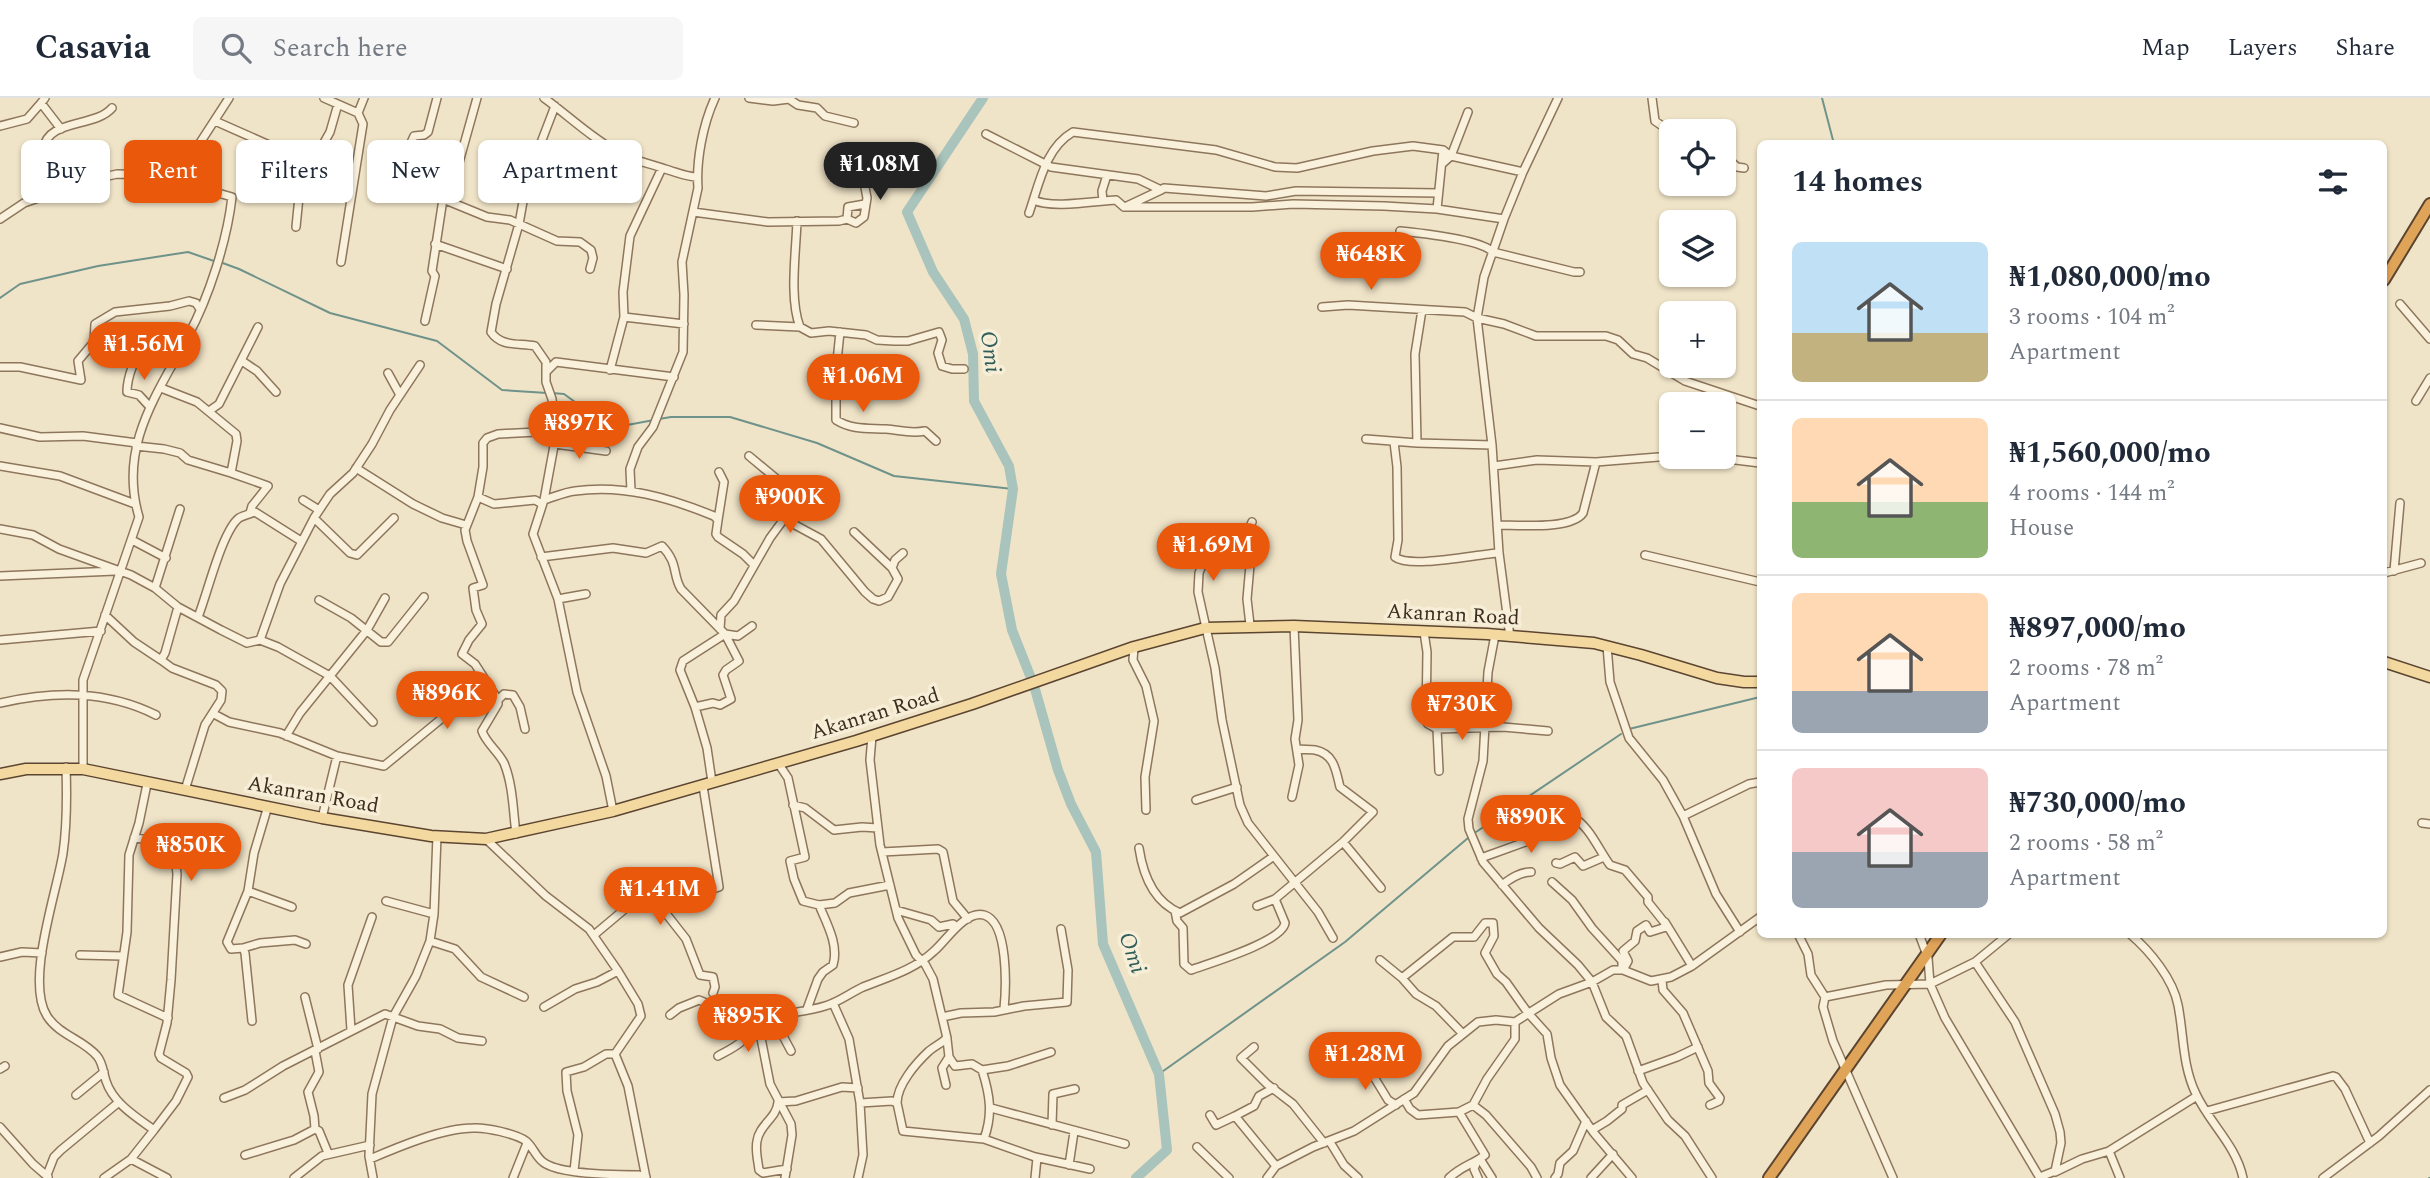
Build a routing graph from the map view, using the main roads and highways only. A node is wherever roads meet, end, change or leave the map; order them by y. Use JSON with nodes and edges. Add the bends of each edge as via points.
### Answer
{"nodes":[{"id":1,"x":2430,"y":204,"type":"edge"},
{"id":2,"x":2387,"y":275,"type":"edge"},
{"id":3,"x":2387,"y":663,"type":"edge"},
{"id":4,"x":2430,"y":677,"type":"edge"},
{"id":5,"x":1757,"y":682,"type":"edge"},
{"id":6,"x":0,"y":774,"type":"edge"},
{"id":7,"x":1938,"y":938,"type":"edge"},
{"id":8,"x":1769,"y":1178,"type":"edge"}],
"edges":[{"from":1,"to":2,"type":"highway"},
{"from":3,"to":4,"type":"main road"},
{"from":5,"to":6,"type":"main road","name":"Akanran Road","via":[[1717,678],[1594,643],[1293,626],[1205,628],[872,736],[613,811],[486,839],[322,818],[82,769]]},
{"from":7,"to":8,"type":"highway"}]}
